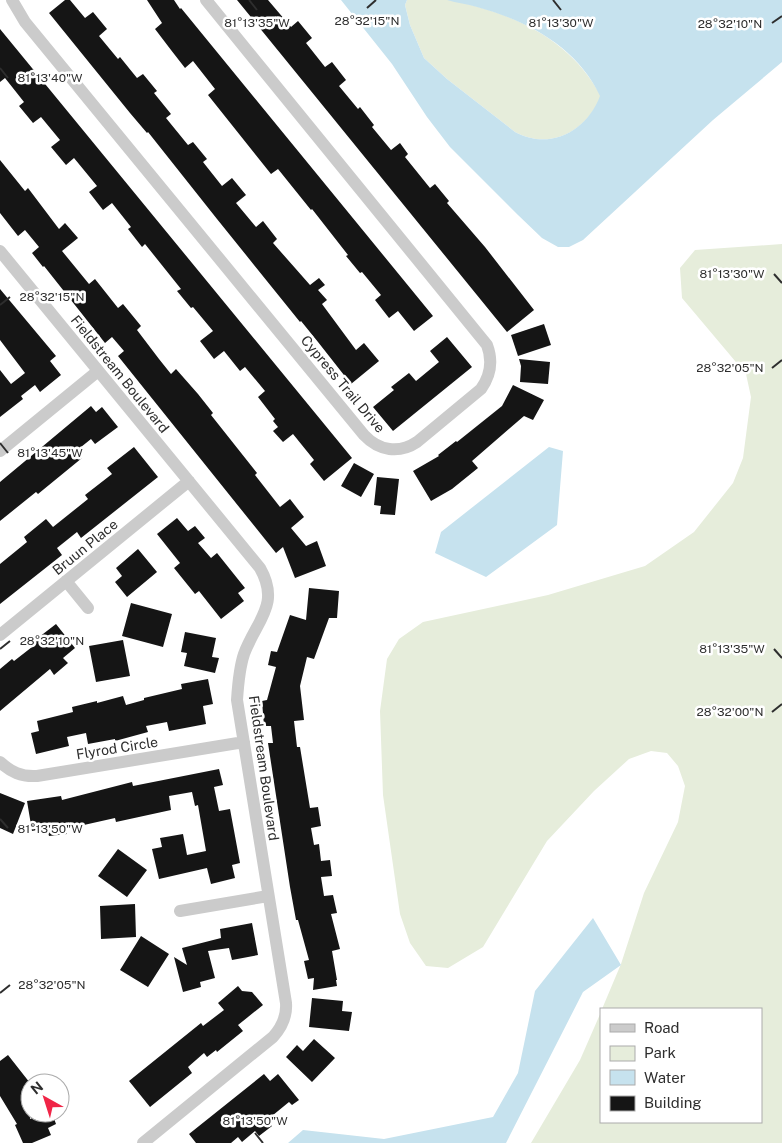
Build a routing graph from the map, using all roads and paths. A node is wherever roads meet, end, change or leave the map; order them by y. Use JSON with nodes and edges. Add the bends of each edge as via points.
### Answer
{"nodes":[{"id":1,"x":12,"y":0,"type":"edge"},
{"id":2,"x":206,"y":0,"type":"edge"},
{"id":3,"x":0,"y":251,"type":"edge"},
{"id":4,"x":98,"y":371,"type":"junction"},
{"id":5,"x":0,"y":451,"type":"edge"},
{"id":6,"x":189,"y":481,"type":"junction"},
{"id":7,"x":66,"y":582,"type":"junction"},
{"id":8,"x":88,"y":608,"type":"dead end"},
{"id":9,"x":0,"y":636,"type":"edge"},
{"id":10,"x":244,"y":742,"type":"junction"},
{"id":11,"x":0,"y":762,"type":"edge"},
{"id":12,"x":268,"y":896,"type":"junction"},
{"id":13,"x":180,"y":911,"type":"dead end"},
{"id":14,"x":143,"y":1143,"type":"edge"}],
"edges":[{"from":1,"to":2,"type":"street","name":"Cypress Trail Drive","via":[[25,22],[364,435],[383,448],[409,447],[481,389],[491,366],[487,345]]},
{"from":3,"to":4,"type":"street","name":"Fieldstream Boulevard"},
{"from":4,"to":5,"type":"street"},
{"from":4,"to":6,"type":"street","name":"Fieldstream Boulevard"},
{"from":6,"to":7,"type":"street","name":"Bruun Place"},
{"from":6,"to":10,"type":"street","name":"Fieldstream Boulevard","via":[[260,568],[268,586],[266,611],[247,648],[238,682],[238,709]]},
{"from":7,"to":8,"type":"street"},
{"from":7,"to":9,"type":"street","name":"Bruun Place"},
{"from":10,"to":11,"type":"street","name":"Flyrod Circle","via":[[31,776],[15,773]]},
{"from":10,"to":12,"type":"street","name":"Fieldstream Boulevard"},
{"from":12,"to":13,"type":"street"},
{"from":12,"to":14,"type":"street","name":"Fieldstream Boulevard","via":[[286,1003],[282,1026],[273,1037]]}]}
